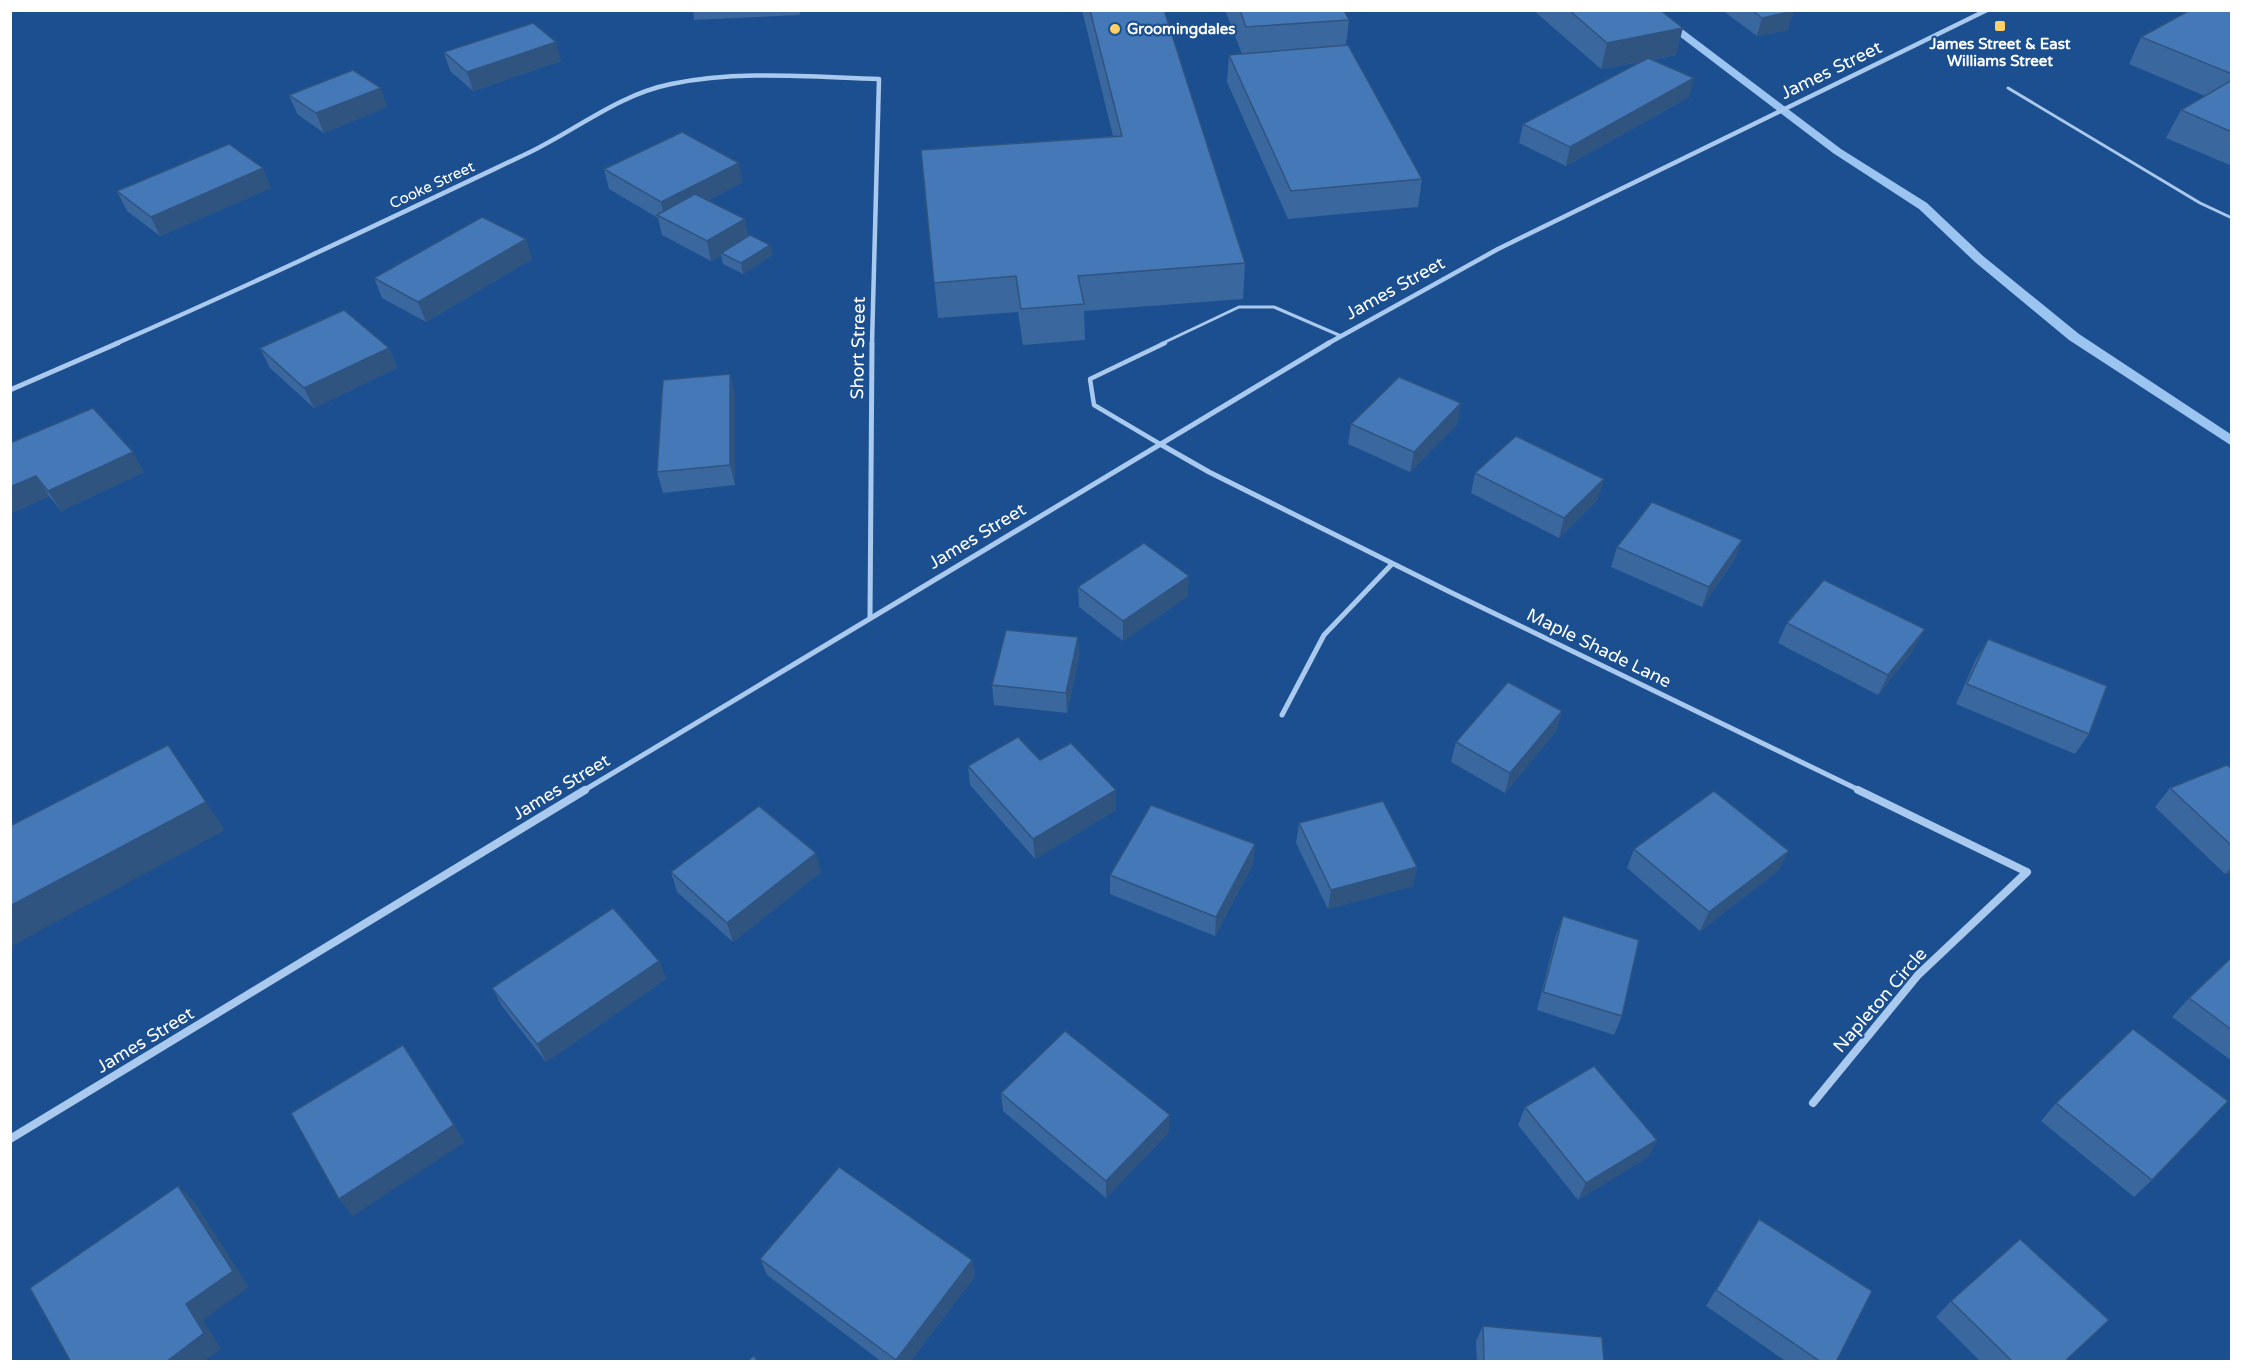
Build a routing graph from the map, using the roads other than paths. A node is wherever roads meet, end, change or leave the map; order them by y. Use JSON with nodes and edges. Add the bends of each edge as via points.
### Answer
{"nodes":[{"id":1,"x":1987,"y":10,"type":"edge"},
{"id":2,"x":879,"y":79,"type":"joint"},
{"id":3,"x":2008,"y":88,"type":"dead end"},
{"id":4,"x":2232,"y":218,"type":"edge"},
{"id":5,"x":1341,"y":336,"type":"junction"},
{"id":6,"x":10,"y":390,"type":"edge"},
{"id":7,"x":1160,"y":444,"type":"junction"},
{"id":8,"x":1392,"y":564,"type":"junction"},
{"id":9,"x":870,"y":617,"type":"junction"},
{"id":10,"x":1282,"y":715,"type":"dead end"},
{"id":11,"x":2027,"y":872,"type":"joint"},
{"id":12,"x":1813,"y":1103,"type":"dead end"},
{"id":13,"x":10,"y":1139,"type":"edge"}],
"edges":[{"from":1,"to":5,"type":"street","name":"James Street","via":[[1498,249]]},
{"from":2,"to":6,"type":"street","name":"Cooke Street","via":[[714,79],[643,91],[546,145],[130,340]]},
{"from":2,"to":9,"type":"street","name":"Short Street"},
{"from":3,"to":4,"type":"lane","via":[[2200,203]]},
{"from":5,"to":7,"type":"street","name":"James Street"},
{"from":5,"to":7,"type":"lane","via":[[1274,307],[1239,307],[1090,380],[1094,405]]},
{"from":7,"to":8,"type":"street","name":"Maple Shade Lane"},
{"from":7,"to":9,"type":"street","name":"James Street"},
{"from":8,"to":10,"type":"street","via":[[1324,635]]},
{"from":8,"to":11,"type":"street","name":"Maple Shade Lane"},
{"from":9,"to":13,"type":"street","name":"James Street"},
{"from":11,"to":12,"type":"street","name":"Napleton Circle","via":[[1918,975]]}]}
